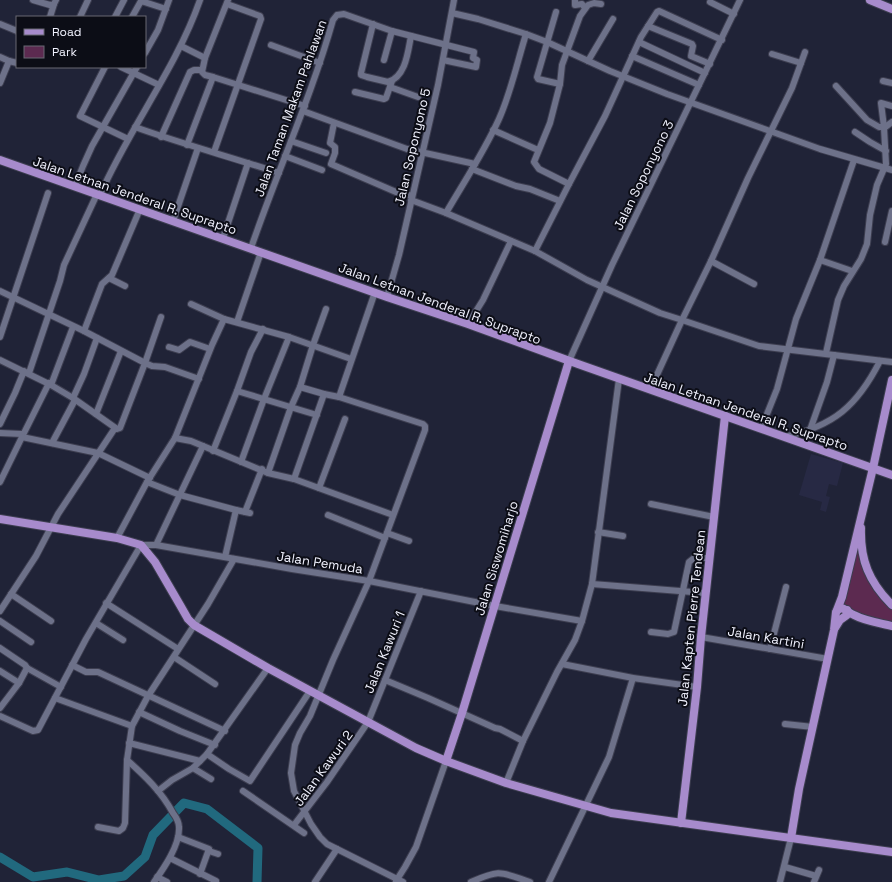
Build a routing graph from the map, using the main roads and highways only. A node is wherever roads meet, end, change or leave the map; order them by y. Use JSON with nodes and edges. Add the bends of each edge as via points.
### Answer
{"nodes":[{"id":1,"x":870,"y":0,"type":"edge"},
{"id":2,"x":892,"y":9,"type":"edge"},
{"id":3,"x":0,"y":160,"type":"edge"},
{"id":4,"x":569,"y":361,"type":"junction"},
{"id":5,"x":892,"y":380,"type":"edge"},
{"id":6,"x":890,"y":400,"type":"edge"},
{"id":7,"x":725,"y":416,"type":"junction"},
{"id":8,"x":873,"y":468,"type":"junction"},
{"id":9,"x":892,"y":475,"type":"edge"},
{"id":10,"x":861,"y":516,"type":"junction"},
{"id":11,"x":0,"y":519,"type":"edge"},
{"id":12,"x":892,"y":605,"type":"edge"},
{"id":13,"x":842,"y":613,"type":"junction"},
{"id":14,"x":892,"y":626,"type":"edge"},
{"id":15,"x":446,"y":761,"type":"junction"},
{"id":16,"x":681,"y":823,"type":"junction"},
{"id":17,"x":791,"y":838,"type":"junction"},
{"id":18,"x":892,"y":852,"type":"edge"}],
"edges":[{"from":1,"to":2,"type":"main road"},
{"from":3,"to":4,"type":"main road","name":"Jalan Letnan Jenderal R. Suprapto"},
{"from":4,"to":7,"type":"main road","name":"Jalan Letnan Jenderal R. Suprapto"},
{"from":4,"to":15,"type":"main road","name":"Jalan Siswomiharjo"},
{"from":5,"to":6,"type":"main road"},
{"from":6,"to":8,"type":"main road"},
{"from":7,"to":8,"type":"main road","name":"Jalan Letnan Jenderal R. Suprapto"},
{"from":7,"to":16,"type":"main road","name":"Jalan Kapten Pierre Tendean"},
{"from":8,"to":9,"type":"main road","name":"Jalan Letnan Jenderal R. Suprapto"},
{"from":8,"to":10,"type":"main road"},
{"from":10,"to":12,"type":"main road","via":[[862,551],[867,571],[875,586]]},
{"from":10,"to":13,"type":"main road","via":[[842,597]]},
{"from":11,"to":15,"type":"main road","via":[[117,538],[139,544],[155,562],[194,625],[310,691],[416,748]]},
{"from":13,"to":14,"type":"main road"},
{"from":13,"to":17,"type":"main road","via":[[834,630],[799,789]]},
{"from":15,"to":16,"type":"main road","via":[[506,783],[611,813]]},
{"from":16,"to":17,"type":"main road"},
{"from":17,"to":18,"type":"main road"}]}
